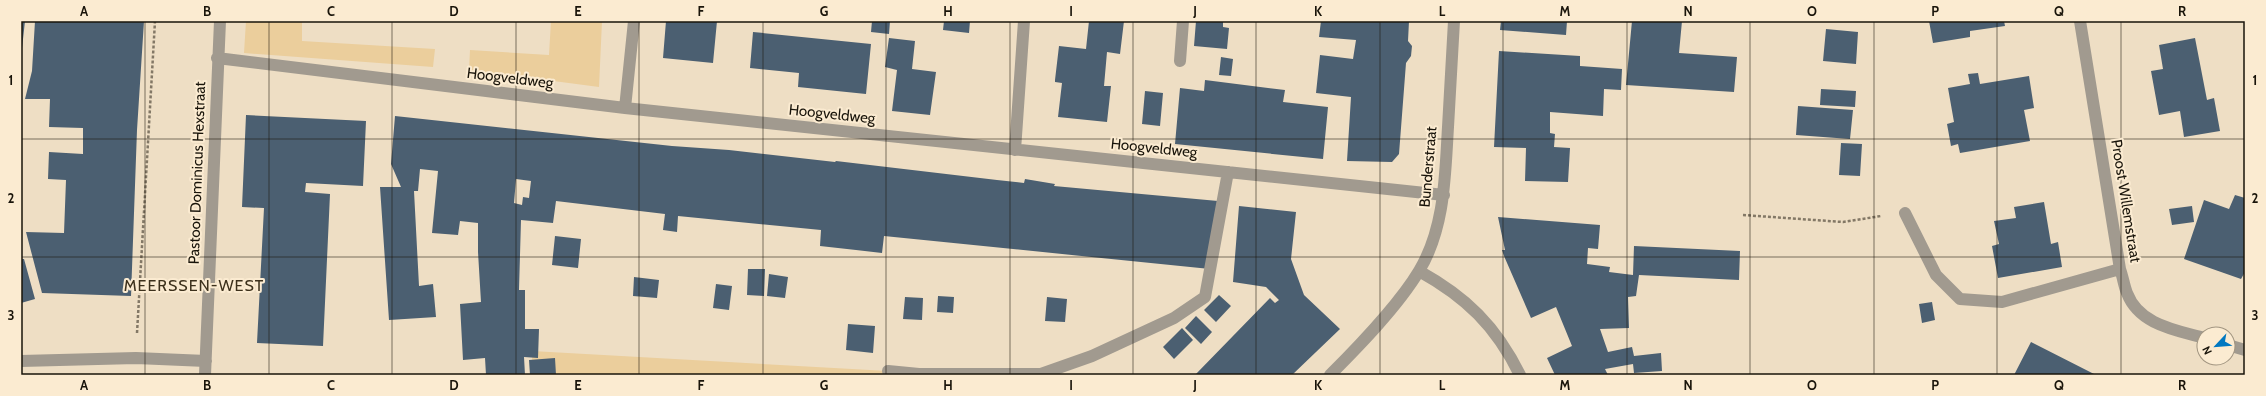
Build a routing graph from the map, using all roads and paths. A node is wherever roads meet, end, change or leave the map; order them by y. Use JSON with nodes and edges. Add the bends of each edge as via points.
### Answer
{"nodes":[{"id":1,"x":155,"y":21,"type":"edge"},
{"id":2,"x":220,"y":21,"type":"edge"},
{"id":3,"x":634,"y":21,"type":"edge"},
{"id":4,"x":1024,"y":21,"type":"edge"},
{"id":5,"x":1182,"y":21,"type":"edge"},
{"id":6,"x":1454,"y":21,"type":"edge"},
{"id":7,"x":2080,"y":21,"type":"edge"},
{"id":8,"x":217,"y":58,"type":"junction"},
{"id":9,"x":1180,"y":61,"type":"dead end"},
{"id":10,"x":625,"y":108,"type":"junction"},
{"id":11,"x":1015,"y":150,"type":"junction"},
{"id":12,"x":1228,"y":172,"type":"junction"},
{"id":13,"x":1444,"y":195,"type":"junction"},
{"id":14,"x":1905,"y":213,"type":"joint"},
{"id":15,"x":1743,"y":215,"type":"dead end"},
{"id":16,"x":2120,"y":269,"type":"junction"},
{"id":17,"x":1419,"y":271,"type":"junction"},
{"id":18,"x":2196,"y":336,"type":"edge"},
{"id":19,"x":136,"y":358,"type":"junction"},
{"id":20,"x":21,"y":361,"type":"edge"},
{"id":21,"x":206,"y":361,"type":"junction"},
{"id":22,"x":888,"y":371,"type":"dead end"},
{"id":23,"x":919,"y":374,"type":"edge"},
{"id":24,"x":205,"y":375,"type":"edge"},
{"id":25,"x":1330,"y":375,"type":"edge"},
{"id":26,"x":1520,"y":375,"type":"edge"}],
"edges":[{"from":1,"to":19,"type":"path"},
{"from":2,"to":8,"type":"street","name":"Pastoor Dominicus Hexstraat"},
{"from":3,"to":10,"type":"street"},
{"from":4,"to":11,"type":"street"},
{"from":5,"to":9,"type":"street"},
{"from":6,"to":13,"type":"street","name":"Bunderstraat"},
{"from":7,"to":16,"type":"street","name":"Proost Willemstraat"},
{"from":8,"to":10,"type":"street","name":"Hoogveldweg"},
{"from":8,"to":21,"type":"street","name":"Pastoor Dominicus Hexstraat"},
{"from":10,"to":11,"type":"street","name":"Hoogveldweg"},
{"from":11,"to":12,"type":"street","name":"Hoogveldweg"},
{"from":12,"to":13,"type":"street","name":"Hoogveldweg"},
{"from":12,"to":23,"type":"street","via":[[1205,297],[1174,318],[1092,356],[1041,374]]},
{"from":13,"to":17,"type":"street","name":"Bunderstraat","via":[[1438,223]]},
{"from":14,"to":15,"type":"path","via":[[1843,222]]},
{"from":14,"to":16,"type":"street","via":[[1936,275],[1960,299],[2002,302]]},
{"from":16,"to":18,"type":"street","name":"Proost Willemstraat","via":[[2127,294],[2140,313],[2160,326]]},
{"from":17,"to":25,"type":"street","name":"Bunderstraat","via":[[1359,346]]},
{"from":17,"to":26,"type":"street","via":[[1463,299],[1487,322]]},
{"from":19,"to":20,"type":"street"},
{"from":19,"to":21,"type":"street"},
{"from":21,"to":24,"type":"street","name":"Pastoor Dominicus Hexstraat"},
{"from":22,"to":23,"type":"street"}]}
